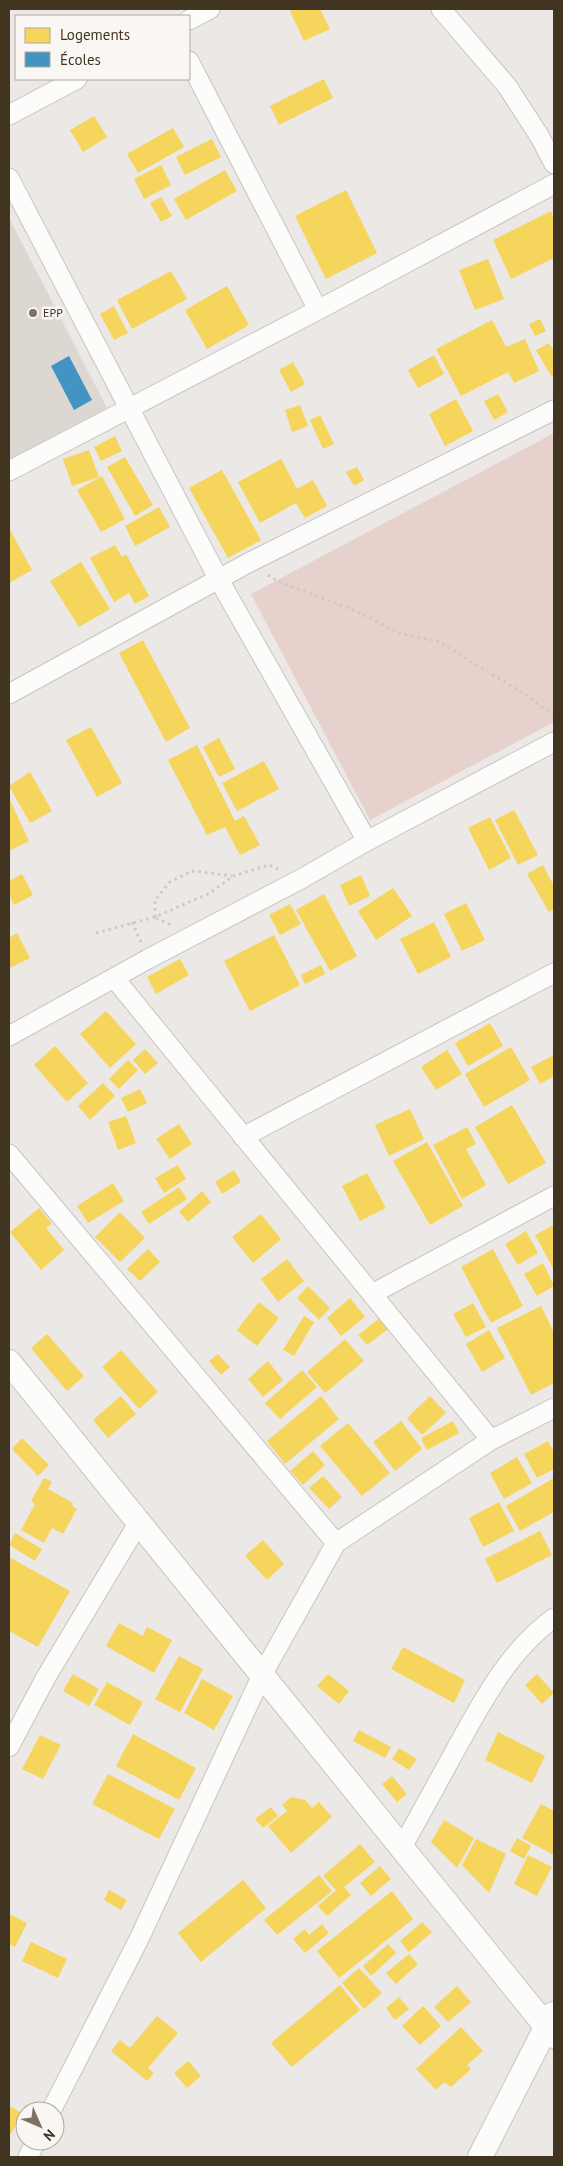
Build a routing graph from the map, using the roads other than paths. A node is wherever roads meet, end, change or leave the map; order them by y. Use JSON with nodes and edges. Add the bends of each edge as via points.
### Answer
{"nodes":[{"id":1,"x":210,"y":9,"type":"edge"},
{"id":2,"x":441,"y":9,"type":"edge"},
{"id":3,"x":190,"y":19,"type":"edge"},
{"id":4,"x":190,"y":63,"type":"edge"},
{"id":5,"x":75,"y":80,"type":"edge"},
{"id":6,"x":9,"y":115,"type":"edge"},
{"id":7,"x":554,"y":164,"type":"edge"},
{"id":8,"x":9,"y":178,"type":"edge"},
{"id":9,"x":554,"y":184,"type":"edge"},
{"id":10,"x":318,"y":310,"type":"junction"},
{"id":11,"x":129,"y":409,"type":"junction"},
{"id":12,"x":554,"y":410,"type":"edge"},
{"id":13,"x":9,"y":471,"type":"edge"},
{"id":14,"x":218,"y":580,"type":"junction"},
{"id":15,"x":9,"y":694,"type":"edge"},
{"id":16,"x":554,"y":742,"type":"edge"},
{"id":17,"x":367,"y":841,"type":"junction"},
{"id":18,"x":554,"y":973,"type":"edge"},
{"id":19,"x":115,"y":979,"type":"junction"},
{"id":20,"x":9,"y":1036,"type":"edge"},
{"id":21,"x":243,"y":1137,"type":"junction"},
{"id":22,"x":9,"y":1154,"type":"edge"},
{"id":23,"x":554,"y":1196,"type":"edge"},
{"id":24,"x":372,"y":1294,"type":"junction"},
{"id":25,"x":9,"y":1362,"type":"edge"},
{"id":26,"x":554,"y":1408,"type":"edge"},
{"id":27,"x":491,"y":1440,"type":"junction"},
{"id":28,"x":139,"y":1522,"type":"junction"},
{"id":29,"x":336,"y":1543,"type":"junction"},
{"id":30,"x":554,"y":1618,"type":"edge"},
{"id":31,"x":262,"y":1675,"type":"junction"},
{"id":32,"x":9,"y":1747,"type":"edge"},
{"id":33,"x":402,"y":1847,"type":"junction"},
{"id":34,"x":552,"y":2025,"type":"edge"},
{"id":35,"x":56,"y":2101,"type":"edge"},
{"id":36,"x":480,"y":2157,"type":"edge"}],
"edges":[{"from":1,"to":3,"type":"street"},
{"from":2,"to":7,"type":"street","via":[[507,86]]},
{"from":4,"to":10,"type":"street"},
{"from":5,"to":6,"type":"street"},
{"from":8,"to":11,"type":"street"},
{"from":9,"to":10,"type":"street"},
{"from":10,"to":11,"type":"street"},
{"from":11,"to":13,"type":"street"},
{"from":11,"to":14,"type":"street"},
{"from":12,"to":14,"type":"street"},
{"from":14,"to":15,"type":"street"},
{"from":14,"to":17,"type":"street"},
{"from":16,"to":17,"type":"street"},
{"from":17,"to":19,"type":"street"},
{"from":18,"to":21,"type":"street"},
{"from":19,"to":20,"type":"street"},
{"from":19,"to":21,"type":"street"},
{"from":21,"to":24,"type":"street"},
{"from":22,"to":29,"type":"street"},
{"from":23,"to":24,"type":"street"},
{"from":24,"to":27,"type":"street"},
{"from":25,"to":28,"type":"street"},
{"from":26,"to":27,"type":"street"},
{"from":27,"to":29,"type":"street"},
{"from":28,"to":31,"type":"street"},
{"from":28,"to":32,"type":"street","via":[[45,1679]]},
{"from":29,"to":31,"type":"street"},
{"from":30,"to":33,"type":"street","via":[[522,1648],[483,1700]]},
{"from":31,"to":33,"type":"street"},
{"from":31,"to":35,"type":"street","via":[[139,1940]]},
{"from":33,"to":34,"type":"street"},
{"from":34,"to":36,"type":"street"}]}
